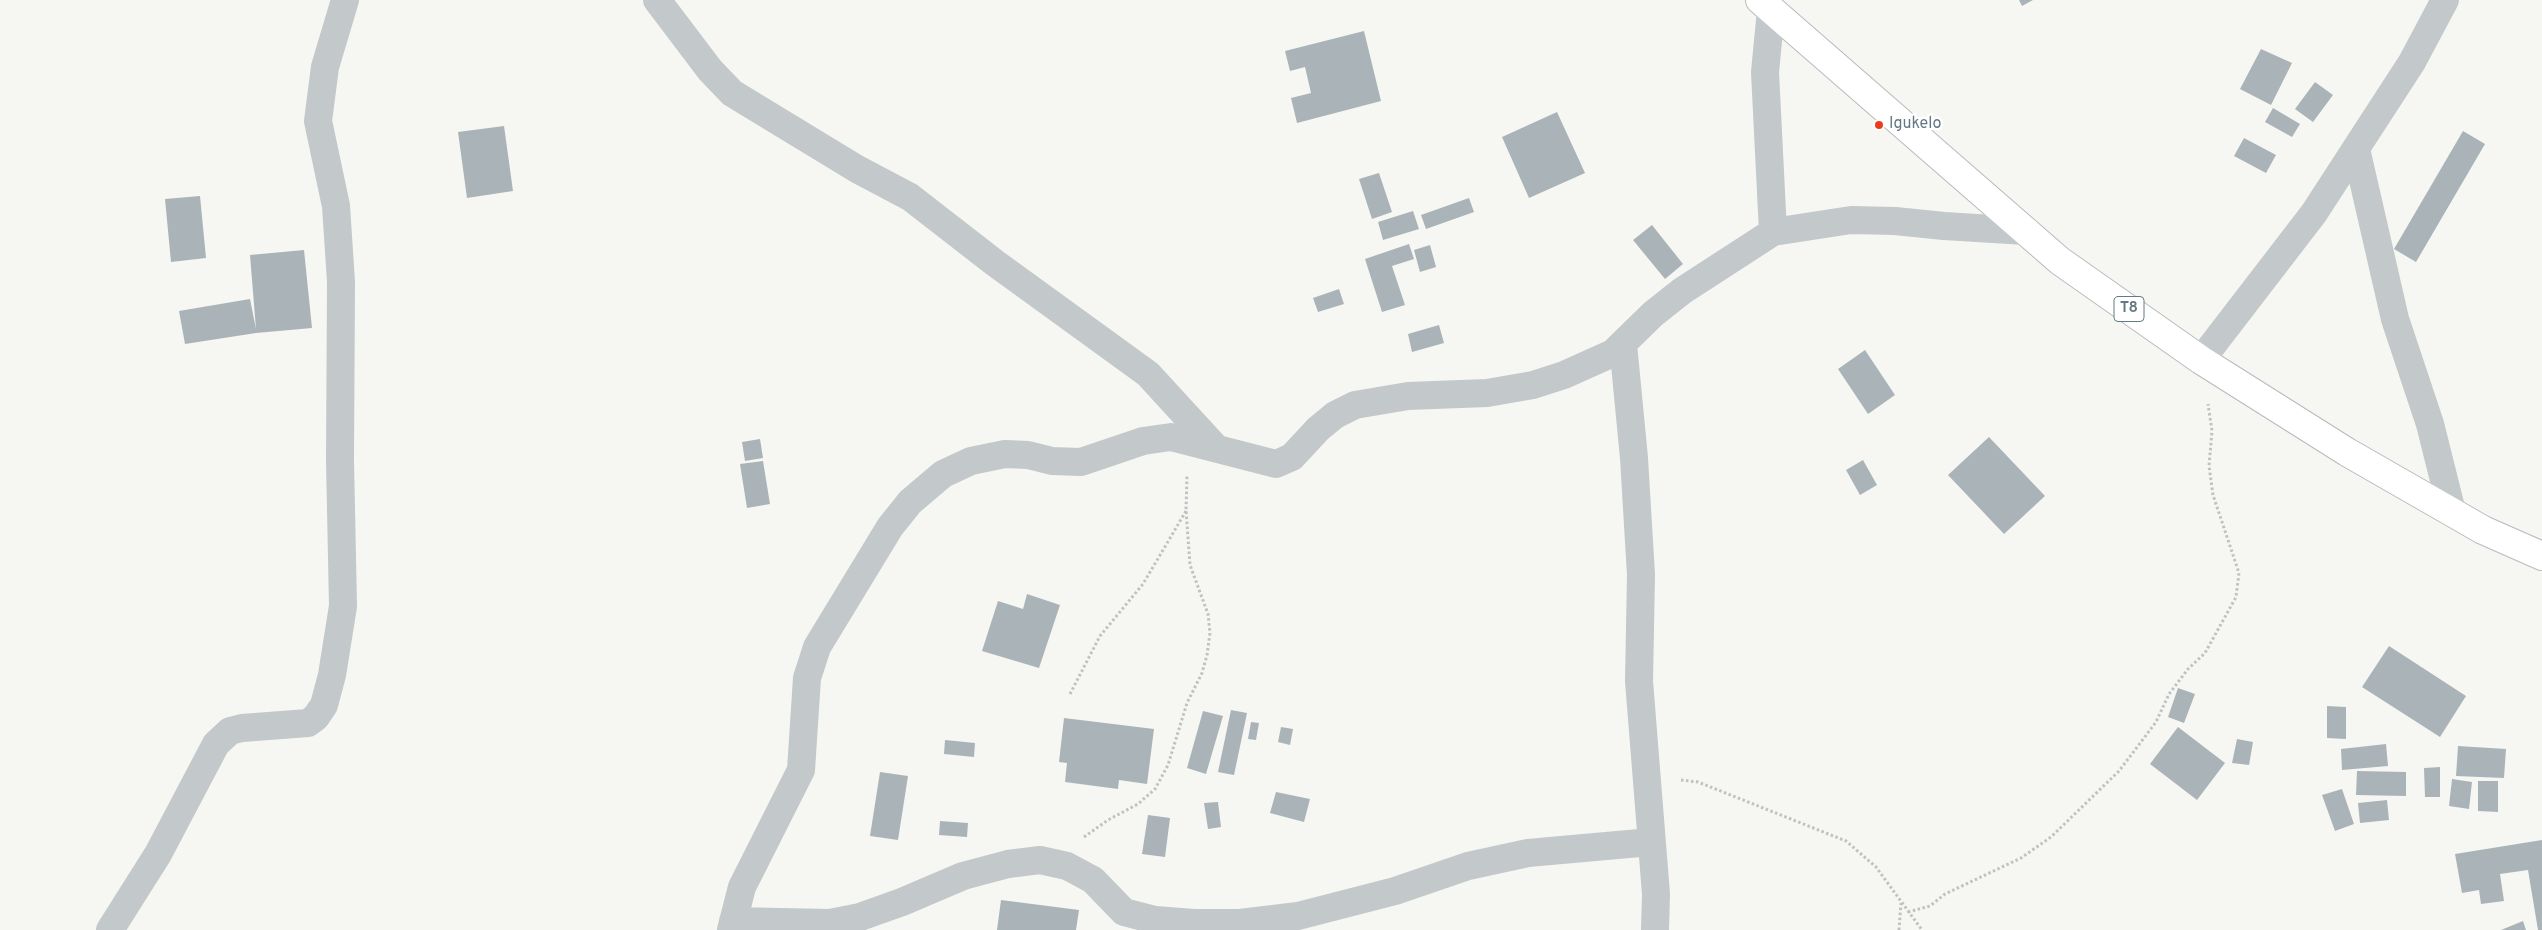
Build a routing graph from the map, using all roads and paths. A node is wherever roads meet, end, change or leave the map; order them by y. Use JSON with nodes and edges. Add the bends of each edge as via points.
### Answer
{"nodes":[{"id":1,"x":345,"y":0,"type":"edge"},
{"id":2,"x":657,"y":0,"type":"edge"},
{"id":3,"x":2445,"y":0,"type":"edge"},
{"id":4,"x":1766,"y":5,"type":"edge"},
{"id":5,"x":2356,"y":149,"type":"junction"},
{"id":6,"x":2026,"y":231,"type":"junction"},
{"id":7,"x":1773,"y":232,"type":"junction"},
{"id":8,"x":1623,"y":344,"type":"junction"},
{"id":9,"x":2201,"y":360,"type":"junction"},
{"id":10,"x":1203,"y":444,"type":"junction"},
{"id":11,"x":1186,"y":510,"type":"junction"},
{"id":12,"x":2452,"y":512,"type":"junction"},
{"id":13,"x":2542,"y":556,"type":"edge"},
{"id":14,"x":1070,"y":694,"type":"dead end"},
{"id":15,"x":1646,"y":774,"type":"junction"},
{"id":16,"x":1651,"y":842,"type":"junction"},
{"id":17,"x":1058,"y":864,"type":"junction"},
{"id":18,"x":1902,"y":902,"type":"junction"},
{"id":19,"x":1908,"y":912,"type":"junction"},
{"id":20,"x":732,"y":926,"type":"edge"},
{"id":21,"x":110,"y":930,"type":"edge"},
{"id":22,"x":1655,"y":930,"type":"edge"},
{"id":23,"x":1899,"y":930,"type":"edge"},
{"id":24,"x":1922,"y":930,"type":"edge"}],
"edges":[{"from":1,"to":21,"type":"street","via":[[325,67],[318,121],[336,206],[341,282],[343,606],[332,675],[324,705],[308,723],[242,728],[230,731],[216,744],[158,854]]},
{"from":2,"to":10,"type":"street","via":[[710,70],[732,93],[917,202],[1148,374]]},
{"from":3,"to":5,"type":"street","via":[[2412,62]]},
{"from":4,"to":6,"type":"highway","number":"T8"},
{"from":4,"to":7,"type":"street","via":[[1765,72]]},
{"from":5,"to":9,"type":"street","via":[[2314,214]]},
{"from":5,"to":12,"type":"street","via":[[2395,319],[2430,424]]},
{"from":6,"to":7,"type":"street","via":[[1894,220],[1851,220]]},
{"from":6,"to":9,"type":"highway","number":"T8","via":[[2060,261]]},
{"from":7,"to":8,"type":"street","via":[[1682,290]]},
{"from":8,"to":10,"type":"street","via":[[1614,353],[1533,385],[1488,392],[1408,396],[1355,405],[1318,429],[1292,457],[1276,464]]},
{"from":8,"to":15,"type":"street","via":[[1641,565],[1638,681]]},
{"from":9,"to":12,"type":"highway","number":"T8","via":[[2347,452]]},
{"from":9,"to":19,"type":"path","via":[[2212,431],[2209,466],[2213,496],[2240,573],[2236,596],[2205,653],[2169,694],[2156,722],[2138,747],[2119,771],[2051,837],[2021,858],[1945,894],[1930,906]]},
{"from":10,"to":11,"type":"path"},
{"from":10,"to":20,"type":"street","via":[[1171,437],[1143,441],[1081,462],[1006,454],[971,461],[943,474],[910,502],[890,526],[817,647],[807,678],[801,770],[742,886]]},
{"from":11,"to":14,"type":"path","via":[[1143,584],[1100,636]]},
{"from":11,"to":17,"type":"path","via":[[1190,565],[1208,614],[1210,632],[1202,672],[1187,702],[1168,765],[1155,789],[1138,804],[1085,837]]},
{"from":12,"to":13,"type":"highway","number":"T8","via":[[2483,530]]},
{"from":15,"to":16,"type":"street"},
{"from":15,"to":18,"type":"path","via":[[1698,782],[1846,840],[1876,867]]},
{"from":16,"to":17,"type":"street","via":[[1528,854],[1468,866],[1395,891],[1298,916],[1240,922],[1165,921],[1124,912],[1093,880]]},
{"from":16,"to":22,"type":"street","via":[[1656,894]]},
{"from":17,"to":20,"type":"street","via":[[1040,860],[1008,864],[963,876],[860,917],[830,923]]},
{"from":18,"to":19,"type":"path"},
{"from":18,"to":23,"type":"path"},
{"from":19,"to":24,"type":"path"}]}
